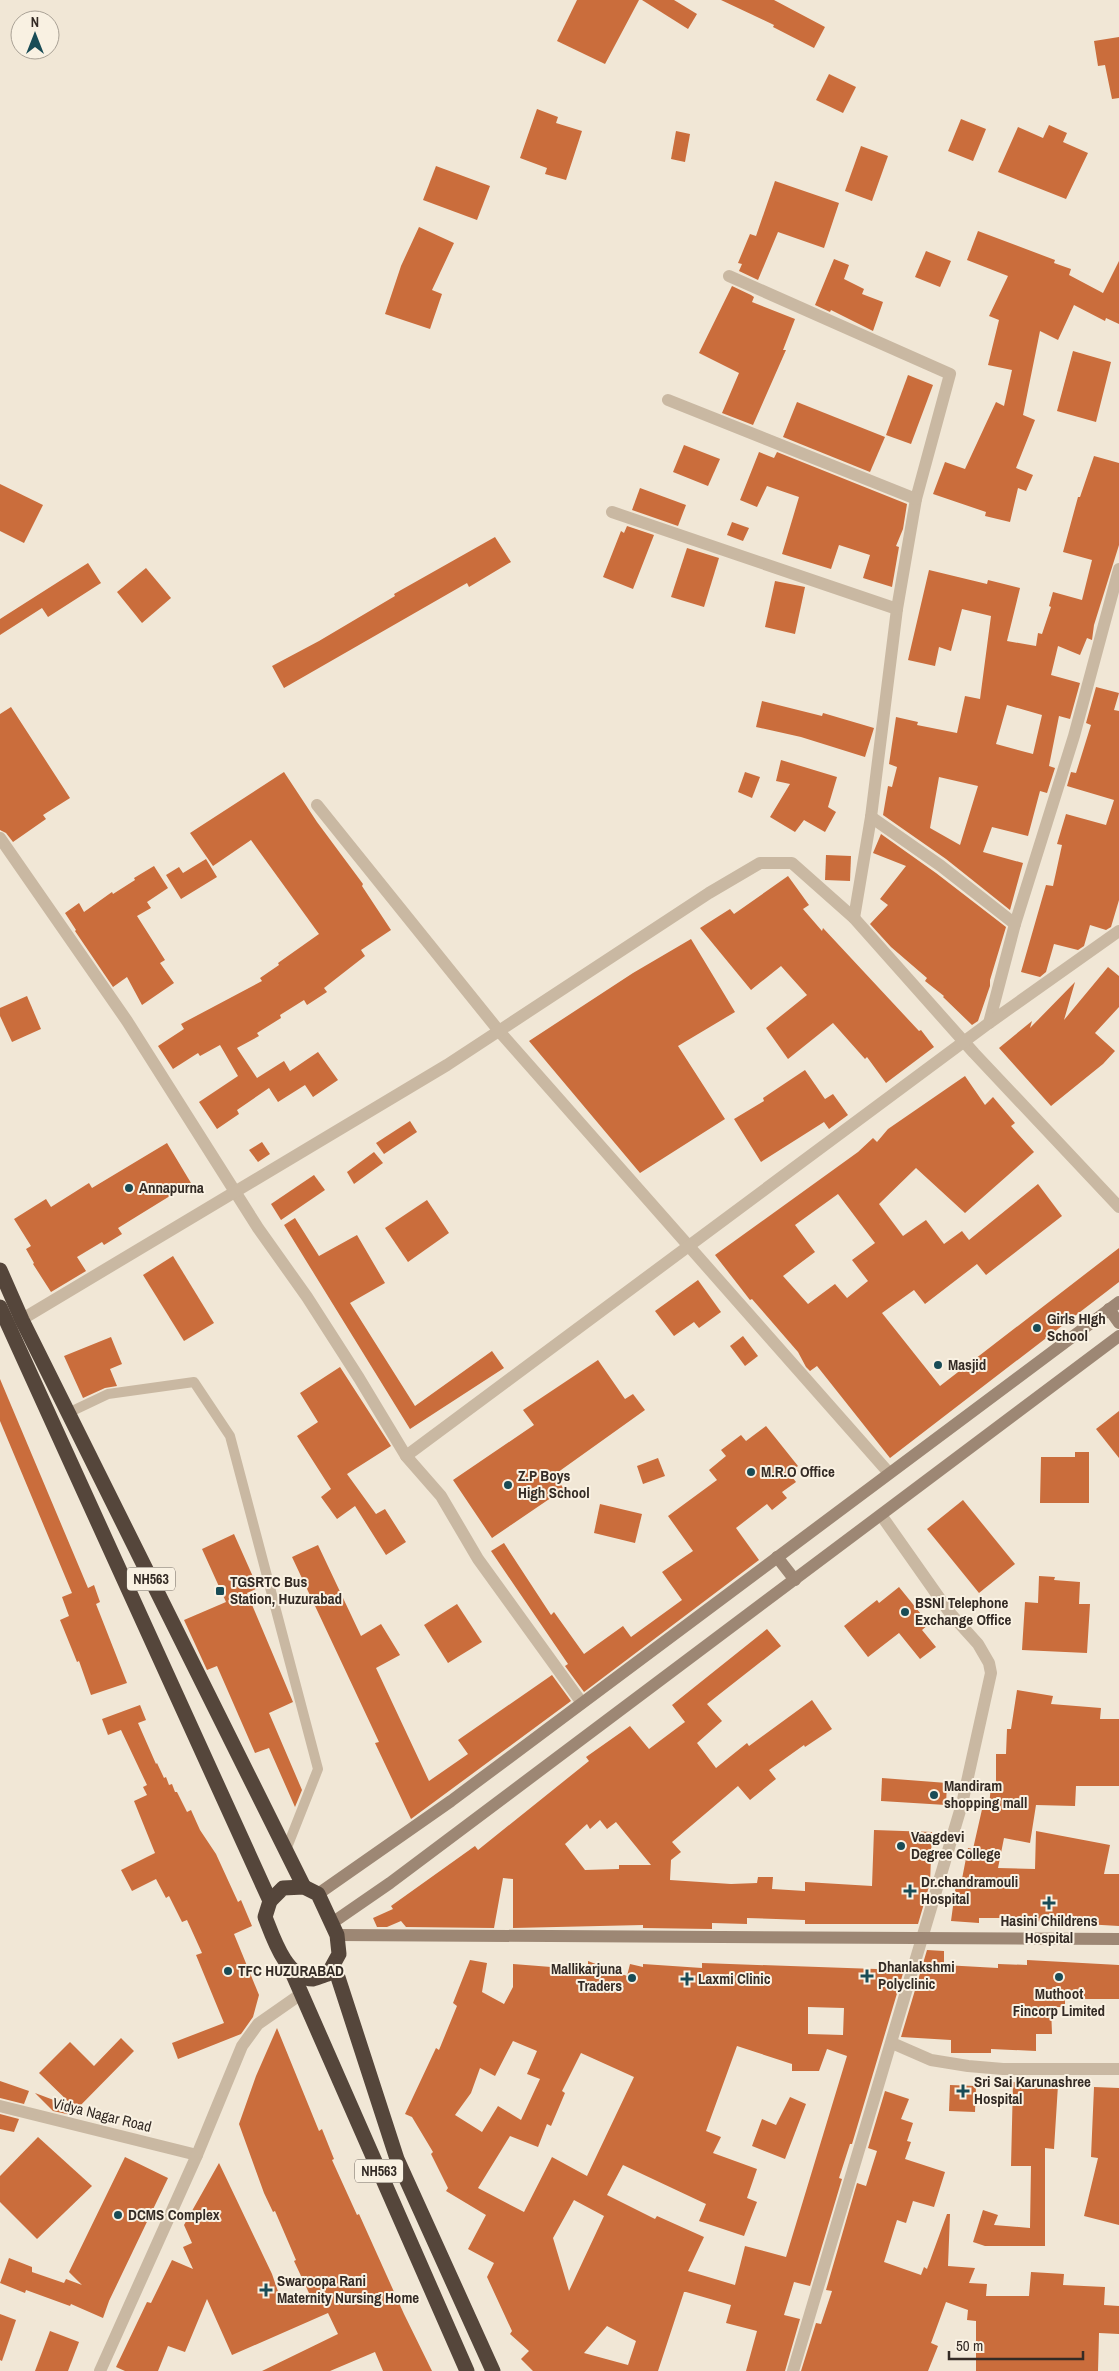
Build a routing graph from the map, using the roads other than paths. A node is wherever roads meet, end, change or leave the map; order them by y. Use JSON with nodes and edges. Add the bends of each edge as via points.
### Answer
{"nodes":[{"id":1,"x":729,"y":276,"type":"dead end"},
{"id":2,"x":668,"y":400,"type":"dead end"},
{"id":3,"x":916,"y":499,"type":"junction"},
{"id":4,"x":612,"y":512,"type":"dead end"},
{"id":5,"x":1119,"y":569,"type":"edge"},
{"id":6,"x":897,"y":609,"type":"junction"},
{"id":7,"x":317,"y":805,"type":"dead end"},
{"id":8,"x":871,"y":817,"type":"junction"},
{"id":9,"x":0,"y":838,"type":"edge"},
{"id":10,"x":854,"y":918,"type":"junction"},
{"id":11,"x":1015,"y":924,"type":"junction"},
{"id":12,"x":1119,"y":931,"type":"edge"},
{"id":13,"x":989,"y":1023,"type":"junction"},
{"id":14,"x":499,"y":1031,"type":"junction"},
{"id":15,"x":965,"y":1042,"type":"junction"},
{"id":16,"x":237,"y":1192,"type":"junction"},
{"id":17,"x":1119,"y":1207,"type":"edge"},
{"id":18,"x":688,"y":1246,"type":"junction"},
{"id":19,"x":2,"y":1278,"type":"edge"},
{"id":20,"x":1114,"y":1305,"type":"edge"},
{"id":21,"x":0,"y":1307,"type":"edge"},
{"id":22,"x":15,"y":1323,"type":"junction"},
{"id":23,"x":1119,"y":1324,"type":"edge"},
{"id":24,"x":1119,"y":1336,"type":"edge"},
{"id":25,"x":68,"y":1413,"type":"junction"},
{"id":26,"x":406,"y":1456,"type":"junction"},
{"id":27,"x":889,"y":1473,"type":"junction"},
{"id":28,"x":881,"y":1515,"type":"junction"},
{"id":29,"x":778,"y":1557,"type":"junction"},
{"id":30,"x":795,"y":1580,"type":"junction"},
{"id":31,"x":582,"y":1703,"type":"junction"},
{"id":32,"x":286,"y":1850,"type":"junction"},
{"id":33,"x":304,"y":1887,"type":"junction"},
{"id":34,"x":318,"y":1894,"type":"junction"},
{"id":35,"x":270,"y":1902,"type":"junction"},
{"id":36,"x":335,"y":1929,"type":"junction"},
{"id":37,"x":922,"y":1937,"type":"junction"},
{"id":38,"x":1119,"y":1939,"type":"edge"},
{"id":39,"x":334,"y":1966,"type":"junction"},
{"id":40,"x":291,"y":1970,"type":"junction"},
{"id":41,"x":302,"y":1994,"type":"junction"},
{"id":42,"x":892,"y":2043,"type":"junction"},
{"id":43,"x":1119,"y":2069,"type":"edge"},
{"id":44,"x":0,"y":2106,"type":"edge"},
{"id":45,"x":197,"y":2155,"type":"junction"},
{"id":46,"x":100,"y":2371,"type":"edge"},
{"id":47,"x":467,"y":2371,"type":"edge"},
{"id":48,"x":493,"y":2371,"type":"edge"},
{"id":49,"x":793,"y":2371,"type":"edge"}],
"edges":[{"from":1,"to":3,"type":"street","via":[[950,374]]},
{"from":2,"to":3,"type":"street"},
{"from":3,"to":6,"type":"street"},
{"from":4,"to":6,"type":"street"},
{"from":5,"to":11,"type":"street","via":[[1074,736]]},
{"from":6,"to":8,"type":"street"},
{"from":7,"to":14,"type":"street"},
{"from":8,"to":10,"type":"street"},
{"from":8,"to":11,"type":"street"},
{"from":9,"to":16,"type":"street"},
{"from":10,"to":14,"type":"street","via":[[792,863],[760,863]]},
{"from":10,"to":15,"type":"street"},
{"from":11,"to":13,"type":"street"},
{"from":12,"to":13,"type":"street"},
{"from":13,"to":15,"type":"street"},
{"from":14,"to":16,"type":"street"},
{"from":14,"to":18,"type":"street"},
{"from":15,"to":17,"type":"street"},
{"from":15,"to":18,"type":"street"},
{"from":16,"to":22,"type":"street"},
{"from":16,"to":26,"type":"street","via":[[360,1378]]},
{"from":18,"to":26,"type":"street"},
{"from":18,"to":27,"type":"street"},
{"from":19,"to":22,"type":"highway","number":"NH563"},
{"from":20,"to":23,"type":"main road"},
{"from":20,"to":27,"type":"main road"},
{"from":21,"to":22,"type":"highway","number":"NH563"},
{"from":22,"to":25,"type":"highway","number":"NH563"},
{"from":22,"to":35,"type":"highway","number":"NH563"},
{"from":24,"to":28,"type":"main road"},
{"from":25,"to":32,"type":"highway","number":"NH563"},
{"from":25,"to":32,"type":"lane","via":[[108,1394],[194,1382],[230,1436],[318,1769]]},
{"from":26,"to":31,"type":"street","via":[[441,1496],[478,1559]]},
{"from":27,"to":29,"type":"main road"},
{"from":28,"to":30,"type":"main road"},
{"from":28,"to":37,"type":"street","via":[[950,1613],[978,1644],[990,1668],[962,1804]]},
{"from":29,"to":30,"type":"main road"},
{"from":29,"to":31,"type":"main road"},
{"from":30,"to":36,"type":"main road","via":[[390,1883]]},
{"from":31,"to":34,"type":"main road","via":[[451,1801]]},
{"from":32,"to":33,"type":"highway","number":"NH563"},
{"from":33,"to":34,"type":"highway"},
{"from":33,"to":35,"type":"highway","via":[[283,1888]]},
{"from":34,"to":36,"type":"highway","number":"NH563"},
{"from":35,"to":40,"type":"highway","number":"NH563","via":[[265,1917]]},
{"from":36,"to":37,"type":"main road"},
{"from":36,"to":39,"type":"highway","number":"NH563","via":[[339,1954]]},
{"from":37,"to":38,"type":"main road"},
{"from":37,"to":42,"type":"street"},
{"from":39,"to":40,"type":"highway","via":[[328,1974],[312,1979]]},
{"from":39,"to":48,"type":"highway","number":"NH563","via":[[397,2158]]},
{"from":40,"to":41,"type":"highway","number":"NH563"},
{"from":41,"to":45,"type":"street","via":[[258,2024],[242,2046]]},
{"from":41,"to":47,"type":"highway","number":"NH563"},
{"from":42,"to":43,"type":"street","via":[[931,2060],[968,2066]]},
{"from":42,"to":49,"type":"street"},
{"from":44,"to":45,"type":"street","name":"Vidya Nagar Road"},
{"from":45,"to":46,"type":"street"}]}
